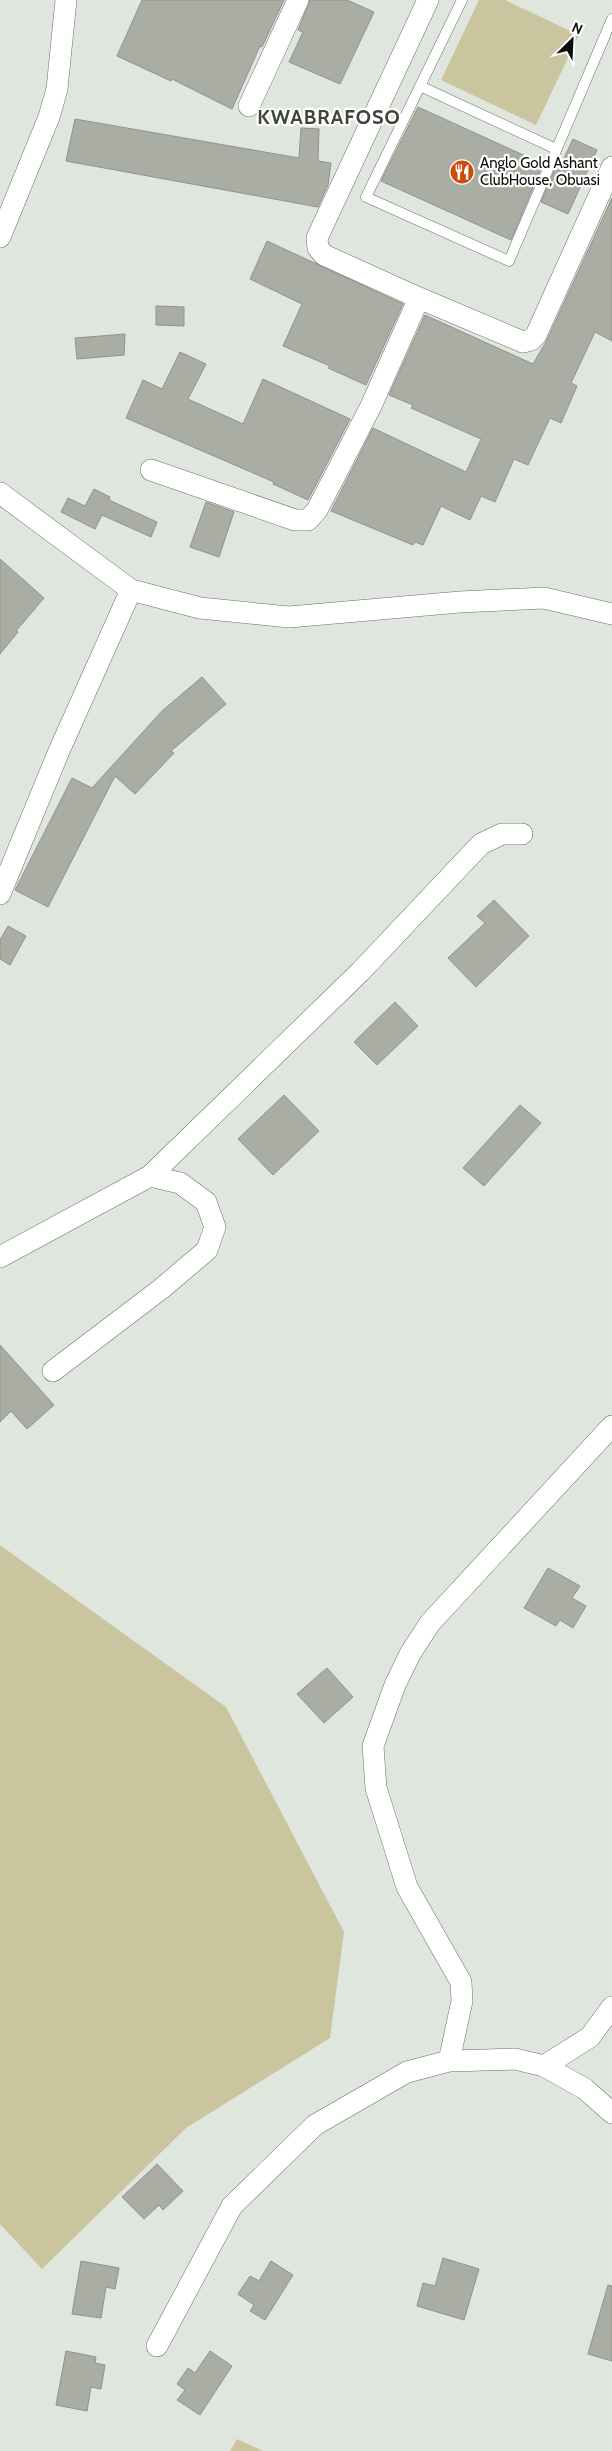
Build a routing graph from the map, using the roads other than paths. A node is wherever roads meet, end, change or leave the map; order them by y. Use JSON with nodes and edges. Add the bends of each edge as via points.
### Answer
{"nodes":[{"id":1,"x":66,"y":0,"type":"edge"},
{"id":2,"x":298,"y":0,"type":"edge"},
{"id":3,"x":428,"y":0,"type":"edge"},
{"id":4,"x":462,"y":0,"type":"edge"},
{"id":5,"x":612,"y":19,"type":"edge"},
{"id":6,"x":420,"y":86,"type":"junction"},
{"id":7,"x":249,"y":106,"type":"dead end"},
{"id":8,"x":556,"y":149,"type":"junction"},
{"id":9,"x":612,"y":167,"type":"edge"},
{"id":10,"x":0,"y":237,"type":"edge"},
{"id":11,"x":419,"y":298,"type":"junction"},
{"id":12,"x":151,"y":470,"type":"dead end"},
{"id":13,"x":0,"y":493,"type":"edge"},
{"id":14,"x":131,"y":590,"type":"junction"},
{"id":15,"x":612,"y":614,"type":"edge"},
{"id":16,"x":522,"y":834,"type":"dead end"},
{"id":17,"x":0,"y":894,"type":"edge"},
{"id":18,"x":150,"y":1176,"type":"junction"},
{"id":19,"x":0,"y":1256,"type":"edge"},
{"id":20,"x":53,"y":1371,"type":"dead end"},
{"id":21,"x":612,"y":1426,"type":"edge"},
{"id":22,"x":612,"y":2007,"type":"edge"},
{"id":23,"x":449,"y":2061,"type":"junction"},
{"id":24,"x":544,"y":2066,"type":"junction"},
{"id":25,"x":612,"y":2113,"type":"edge"},
{"id":26,"x":157,"y":2346,"type":"dead end"}],
"edges":[{"from":1,"to":10,"type":"street","via":[[57,89]]},
{"from":2,"to":7,"type":"street"},
{"from":3,"to":11,"type":"street","via":[[317,238],[318,248],[324,255]]},
{"from":4,"to":6,"type":"lane"},
{"from":5,"to":8,"type":"lane"},
{"from":6,"to":8,"type":"lane"},
{"from":6,"to":8,"type":"lane","via":[[366,197],[509,261]]},
{"from":9,"to":11,"type":"street","via":[[531,340],[523,342]]},
{"from":11,"to":12,"type":"street","via":[[371,406],[317,510],[308,520],[295,520]]},
{"from":13,"to":14,"type":"street"},
{"from":14,"to":15,"type":"street","via":[[200,608],[289,617],[544,598]]},
{"from":14,"to":17,"type":"street"},
{"from":16,"to":18,"type":"street","via":[[502,834],[481,844],[360,972]]},
{"from":18,"to":19,"type":"street"},
{"from":18,"to":20,"type":"street","via":[[180,1183],[206,1202],[215,1227],[207,1250]]},
{"from":21,"to":23,"type":"street","via":[[430,1623],[395,1685],[373,1746],[376,1788],[407,1887],[461,1982],[462,2001]]},
{"from":22,"to":24,"type":"street","via":[[590,2036]]},
{"from":23,"to":24,"type":"street","via":[[515,2059]]},
{"from":23,"to":26,"type":"street","via":[[407,2072],[315,2125],[232,2206]]},
{"from":24,"to":25,"type":"street","via":[[585,2089]]}]}
